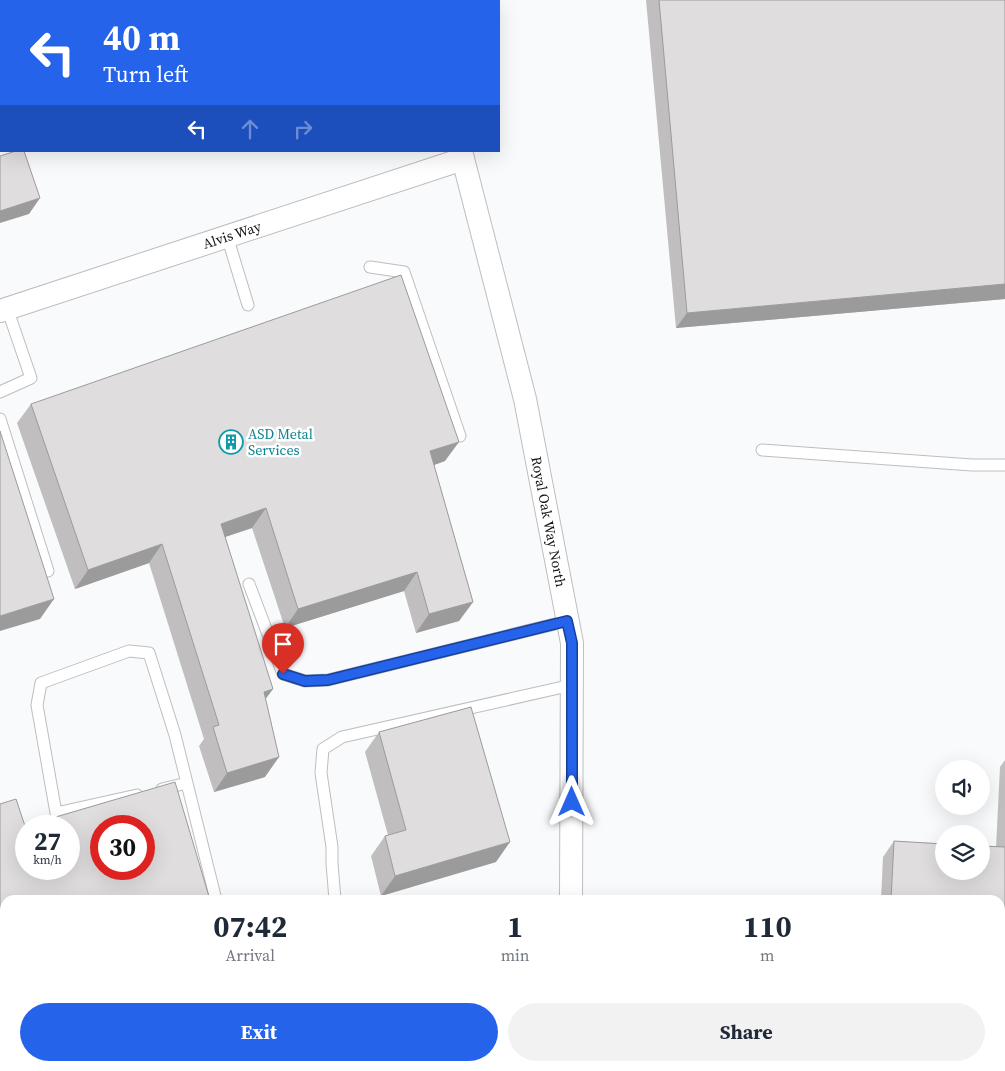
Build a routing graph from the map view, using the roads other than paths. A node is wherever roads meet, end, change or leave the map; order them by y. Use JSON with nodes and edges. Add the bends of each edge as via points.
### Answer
{"nodes":[{"id":1,"x":462,"y":155,"type":"edge"},
{"id":2,"x":227,"y":236,"type":"junction"},
{"id":3,"x":370,"y":267,"type":"dead end"},
{"id":4,"x":248,"y":306,"type":"dead end"},
{"id":5,"x":4,"y":310,"type":"edge"},
{"id":6,"x":0,"y":392,"type":"edge"},
{"id":7,"x":0,"y":420,"type":"edge"},
{"id":8,"x":460,"y":436,"type":"dead end"},
{"id":9,"x":762,"y":450,"type":"dead end"},
{"id":10,"x":1005,"y":466,"type":"edge"},
{"id":11,"x":48,"y":571,"type":"dead end"},
{"id":12,"x":249,"y":584,"type":"dead end"},
{"id":13,"x":567,"y":621,"type":"junction"},
{"id":14,"x":572,"y":684,"type":"junction"},
{"id":15,"x":187,"y":783,"type":"junction"},
{"id":16,"x":215,"y":895,"type":"edge"},
{"id":17,"x":335,"y":895,"type":"edge"},
{"id":18,"x":572,"y":895,"type":"edge"}],
"edges":[{"from":1,"to":2,"type":"street","name":"Alvis Way"},
{"from":1,"to":13,"type":"street","name":"Royal Oak Way North","via":[[525,399]]},
{"from":2,"to":4,"type":"lane"},
{"from":2,"to":5,"type":"street","name":"Alvis Way"},
{"from":3,"to":8,"type":"lane","via":[[404,272]]},
{"from":5,"to":6,"type":"lane","via":[[31,378]]},
{"from":7,"to":11,"type":"lane"},
{"from":9,"to":10,"type":"lane"},
{"from":12,"to":13,"type":"lane","via":[[283,674],[305,681],[328,680]]},
{"from":13,"to":14,"type":"street","name":"Royal Oak Way North","via":[[572,643]]},
{"from":14,"to":17,"type":"lane","via":[[342,737],[323,749],[321,773]]},
{"from":14,"to":18,"type":"street","name":"Royal Oak Way North"},
{"from":15,"to":15,"type":"lane","via":[[149,654],[129,651],[41,683],[37,705],[56,813]]},
{"from":15,"to":16,"type":"lane"}]}
